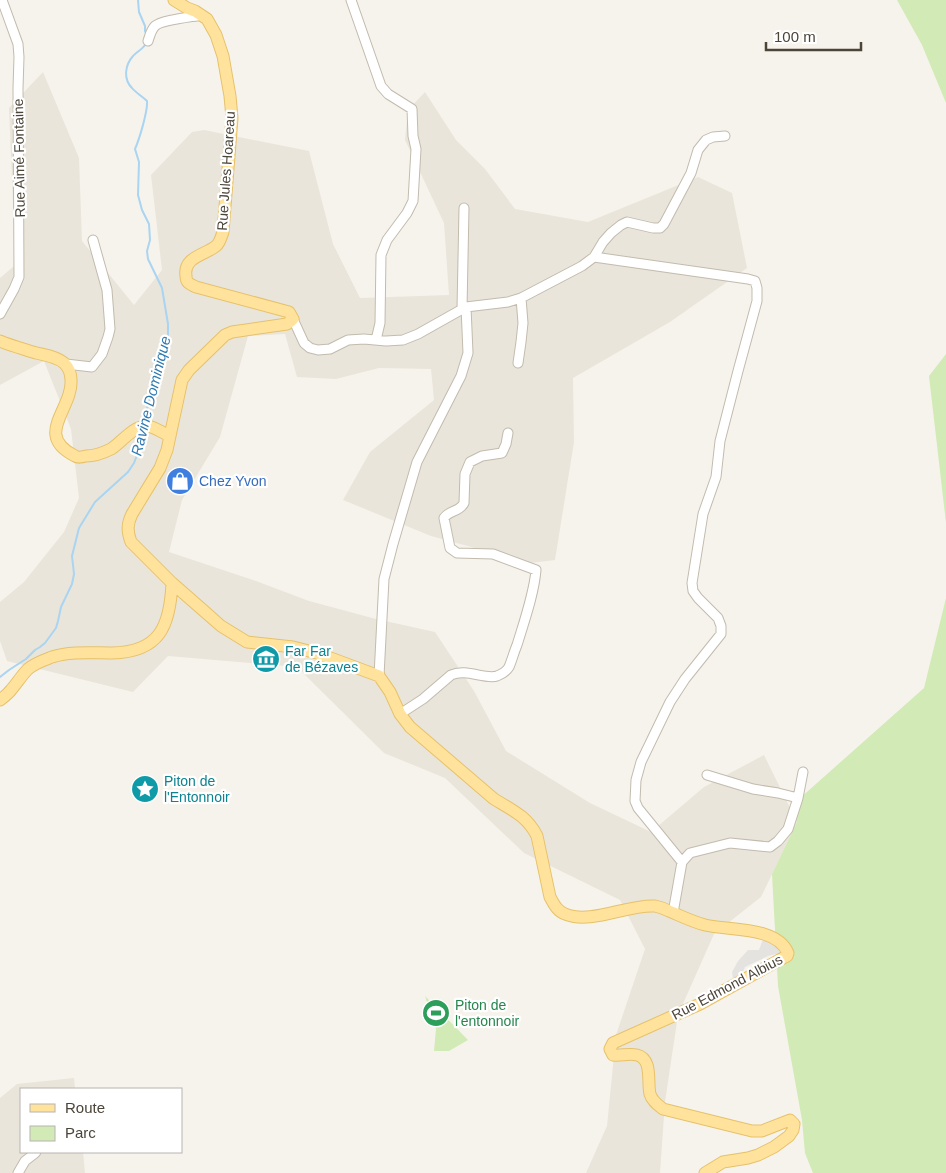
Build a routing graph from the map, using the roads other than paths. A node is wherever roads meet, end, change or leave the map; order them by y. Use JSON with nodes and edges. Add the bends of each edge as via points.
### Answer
{"nodes":[{"id":1,"x":2,"y":0,"type":"edge"},
{"id":2,"x":174,"y":0,"type":"edge"},
{"id":3,"x":351,"y":0,"type":"edge"},
{"id":4,"x":202,"y":15,"type":"junction"},
{"id":5,"x":148,"y":41,"type":"dead end"},
{"id":6,"x":725,"y":136,"type":"dead end"},
{"id":7,"x":464,"y":208,"type":"dead end"},
{"id":8,"x":93,"y":240,"type":"dead end"},
{"id":9,"x":594,"y":257,"type":"junction"},
{"id":10,"x":521,"y":298,"type":"junction"},
{"id":11,"x":464,"y":308,"type":"junction"},
{"id":12,"x":0,"y":314,"type":"edge"},
{"id":13,"x":292,"y":319,"type":"junction"},
{"id":14,"x":376,"y":340,"type":"junction"},
{"id":15,"x":0,"y":341,"type":"edge"},
{"id":16,"x":518,"y":362,"type":"dead end"},
{"id":17,"x":66,"y":364,"type":"junction"},
{"id":18,"x":508,"y":433,"type":"dead end"},
{"id":19,"x":167,"y":434,"type":"junction"},
{"id":20,"x":172,"y":583,"type":"junction"},
{"id":21,"x":379,"y":676,"type":"junction"},
{"id":22,"x":0,"y":700,"type":"edge"},
{"id":23,"x":400,"y":714,"type":"junction"},
{"id":24,"x":803,"y":772,"type":"dead end"},
{"id":25,"x":707,"y":775,"type":"dead end"},
{"id":26,"x":798,"y":798,"type":"junction"},
{"id":27,"x":682,"y":862,"type":"junction"},
{"id":28,"x":673,"y":913,"type":"junction"},
{"id":29,"x":35,"y":1153,"type":"edge"},
{"id":30,"x":18,"y":1173,"type":"edge"},
{"id":31,"x":705,"y":1173,"type":"edge"}],
"edges":[{"from":1,"to":12,"type":"street","name":"Rue Aimé Fontaine","via":[[18,44],[19,57],[19,277]]},
{"from":2,"to":4,"type":"main road","name":"Rue Jules Hoareau"},
{"from":3,"to":14,"type":"street","via":[[381,86],[412,110],[416,149],[413,201],[381,255],[380,323]]},
{"from":4,"to":5,"type":"street","via":[[156,25]]},
{"from":4,"to":13,"type":"main road","name":"Rue Jules Hoareau","via":[[216,35],[223,56],[232,118],[223,232],[216,246],[190,262],[186,278],[196,287],[289,312]]},
{"from":6,"to":9,"type":"street","via":[[706,140],[698,150],[691,173],[660,228],[627,222],[611,233]]},
{"from":7,"to":11,"type":"street"},
{"from":8,"to":17,"type":"street","via":[[107,290],[110,329],[102,354],[92,367]]},
{"from":9,"to":10,"type":"street"},
{"from":9,"to":27,"type":"street","via":[[748,279],[756,282],[757,288],[757,301],[720,441],[716,476],[703,514],[692,583],[698,598],[718,618],[721,634],[670,702],[641,762],[636,780],[638,808]]},
{"from":10,"to":11,"type":"street"},
{"from":10,"to":16,"type":"street","via":[[523,323]]},
{"from":11,"to":14,"type":"street","via":[[403,340]]},
{"from":11,"to":21,"type":"street","via":[[466,360],[417,462],[384,579]]},
{"from":13,"to":14,"type":"street","via":[[304,343],[318,350],[330,349],[348,340]]},
{"from":13,"to":19,"type":"main road","via":[[287,324],[232,332],[212,347],[182,380]]},
{"from":15,"to":17,"type":"main road","via":[[57,358]]},
{"from":17,"to":19,"type":"main road","via":[[72,386],[56,426],[56,438],[62,448],[77,457],[94,456],[137,429],[148,426]]},
{"from":18,"to":23,"type":"street","via":[[502,453],[482,456],[470,462],[465,474],[462,508],[446,514],[444,518],[450,548],[457,553],[493,554],[536,570],[510,666],[494,677],[470,673],[451,675]]},
{"from":19,"to":20,"type":"main road","via":[[167,450],[160,468],[127,528],[131,542]]},
{"from":20,"to":21,"type":"main road","via":[[221,626],[247,642],[294,647]]},
{"from":20,"to":22,"type":"main road","via":[[167,619],[162,631],[148,646],[124,652],[54,656],[28,670]]},
{"from":21,"to":23,"type":"main road","name":"Rue Edmond Albius"},
{"from":23,"to":28,"type":"main road","name":"Rue Edmond Albius","via":[[425,741],[494,799],[525,818],[537,836],[550,898],[564,914],[588,917],[657,906]]},
{"from":24,"to":26,"type":"street"},
{"from":25,"to":26,"type":"street","via":[[753,790]]},
{"from":26,"to":27,"type":"street","via":[[788,829],[770,846],[730,843],[690,853]]},
{"from":27,"to":28,"type":"street"},
{"from":28,"to":31,"type":"main road","name":"Rue Edmond Albius","via":[[704,925],[746,930],[774,938],[788,953],[718,994],[613,1043],[610,1049],[613,1055],[638,1055],[644,1060],[648,1067],[650,1094],[654,1102],[664,1109],[752,1131],[790,1120],[794,1124],[789,1136],[774,1147],[753,1157],[723,1162]]},
{"from":29,"to":30,"type":"street"}]}
